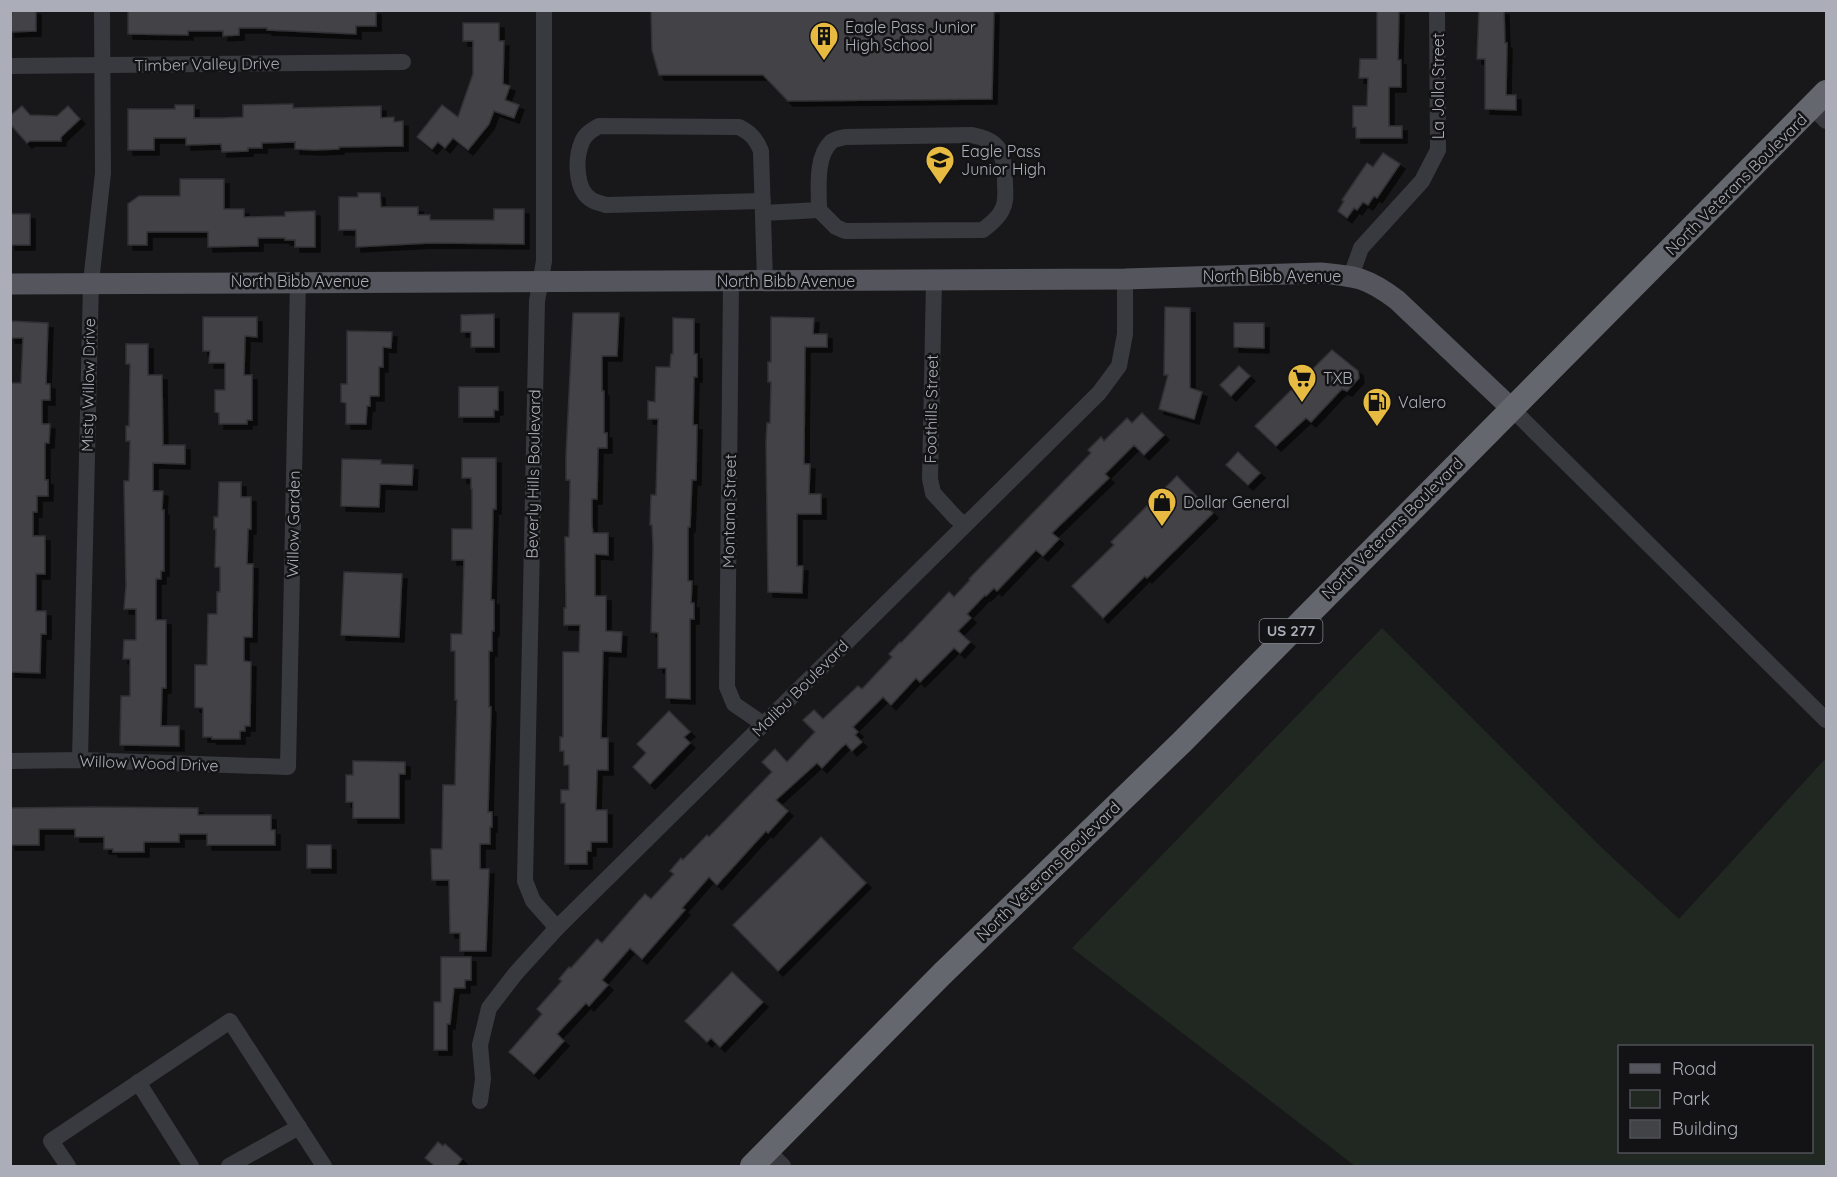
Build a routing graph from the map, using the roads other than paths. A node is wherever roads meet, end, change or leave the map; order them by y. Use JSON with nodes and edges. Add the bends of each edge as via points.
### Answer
{"nodes":[{"id":1,"x":102,"y":10,"type":"edge"},
{"id":2,"x":544,"y":10,"type":"edge"},
{"id":3,"x":1437,"y":10,"type":"edge"},
{"id":4,"x":404,"y":62,"type":"dead end"},
{"id":5,"x":103,"y":65,"type":"junction"},
{"id":6,"x":10,"y":66,"type":"edge"},
{"id":7,"x":1822,"y":107,"type":"edge"},
{"id":8,"x":763,"y":207,"type":"junction"},
{"id":9,"x":819,"y":210,"type":"junction"},
{"id":10,"x":1351,"y":276,"type":"junction"},
{"id":11,"x":1125,"y":279,"type":"junction"},
{"id":12,"x":934,"y":280,"type":"junction"},
{"id":13,"x":298,"y":281,"type":"junction"},
{"id":14,"x":541,"y":281,"type":"junction"},
{"id":15,"x":731,"y":281,"type":"junction"},
{"id":16,"x":765,"y":281,"type":"junction"},
{"id":17,"x":90,"y":282,"type":"junction"},
{"id":18,"x":10,"y":284,"type":"edge"},
{"id":19,"x":1511,"y":408,"type":"junction"},
{"id":20,"x":965,"y":525,"type":"junction"},
{"id":21,"x":1827,"y":720,"type":"edge"},
{"id":22,"x":763,"y":724,"type":"junction"},
{"id":23,"x":80,"y":760,"type":"junction"},
{"id":24,"x":10,"y":761,"type":"edge"},
{"id":25,"x":288,"y":767,"type":"joint"},
{"id":26,"x":557,"y":928,"type":"junction"},
{"id":27,"x":138,"y":1083,"type":"junction"},
{"id":28,"x":480,"y":1101,"type":"dead end"},
{"id":29,"x":299,"y":1127,"type":"junction"},
{"id":30,"x":768,"y":1161,"type":"edge"},
{"id":31,"x":68,"y":1167,"type":"edge"},
{"id":32,"x":191,"y":1167,"type":"edge"},
{"id":33,"x":229,"y":1167,"type":"edge"},
{"id":34,"x":324,"y":1167,"type":"edge"}],
"edges":[{"from":1,"to":5,"type":"street","name":"Misty Willow Drive"},
{"from":2,"to":14,"type":"street","name":"Beverly Hills Boulevard"},
{"from":3,"to":10,"type":"street","name":"La Jolla Street","via":[[1438,150],[1422,181],[1361,248]]},
{"from":4,"to":5,"type":"street","name":"Timber Valley Drive"},
{"from":5,"to":6,"type":"street","name":"Timber Valley Drive"},
{"from":5,"to":17,"type":"street","name":"Misty Willow Drive","via":[[103,172]]},
{"from":7,"to":19,"type":"highway","name":"North Veterans Boulevard","number":"US 277"},
{"from":8,"to":8,"type":"street","via":[[761,151],[756,139],[739,127],[599,126],[582,143],[578,172],[580,186],[590,200],[606,205]]},
{"from":8,"to":9,"type":"street"},
{"from":8,"to":16,"type":"street"},
{"from":9,"to":9,"type":"street","via":[[845,231],[982,230],[998,218],[1006,201],[1005,159],[999,147],[971,135],[845,137],[832,141],[824,153],[819,171]]},
{"from":10,"to":11,"type":"main road","name":"North Bibb Avenue","via":[[1321,273]]},
{"from":10,"to":19,"type":"main road","name":"North Bibb Avenue","via":[[1377,284],[1397,300]]},
{"from":11,"to":12,"type":"main road","name":"North Bibb Avenue"},
{"from":11,"to":20,"type":"street","name":"Malibu Boulevard","via":[[1125,334],[1119,366],[1099,393]]},
{"from":12,"to":16,"type":"main road","name":"North Bibb Avenue"},
{"from":12,"to":20,"type":"street","name":"Foothills Street","via":[[930,479],[933,493]]},
{"from":13,"to":14,"type":"main road","name":"North Bibb Avenue"},
{"from":13,"to":17,"type":"main road","name":"North Bibb Avenue"},
{"from":13,"to":25,"type":"street","name":"Willow Garden"},
{"from":14,"to":15,"type":"main road","name":"North Bibb Avenue"},
{"from":14,"to":26,"type":"street","name":"Beverly Hills Boulevard","via":[[537,301],[525,881],[533,901]]},
{"from":15,"to":16,"type":"main road","name":"North Bibb Avenue"},
{"from":15,"to":22,"type":"street","name":"Montana Street","via":[[727,687],[734,704]]},
{"from":17,"to":18,"type":"main road","name":"North Bibb Avenue"},
{"from":17,"to":23,"type":"street","name":"Misty Willow Drive"},
{"from":19,"to":21,"type":"street"},
{"from":19,"to":30,"type":"highway","name":"North Veterans Boulevard","number":"US 277","via":[[1182,741],[942,974]]},
{"from":20,"to":22,"type":"street","name":"Malibu Boulevard"},
{"from":22,"to":26,"type":"street","name":"Malibu Boulevard"},
{"from":23,"to":24,"type":"street","name":"Willow Wood Drive"},
{"from":23,"to":25,"type":"street","name":"Willow Wood Drive"},
{"from":26,"to":28,"type":"street","name":"Malibu Boulevard","via":[[489,1008],[480,1045]]},
{"from":27,"to":29,"type":"street","via":[[230,1021]]},
{"from":27,"to":31,"type":"street","via":[[51,1141]]},
{"from":27,"to":32,"type":"street"},
{"from":29,"to":33,"type":"street"},
{"from":29,"to":34,"type":"street"}]}
